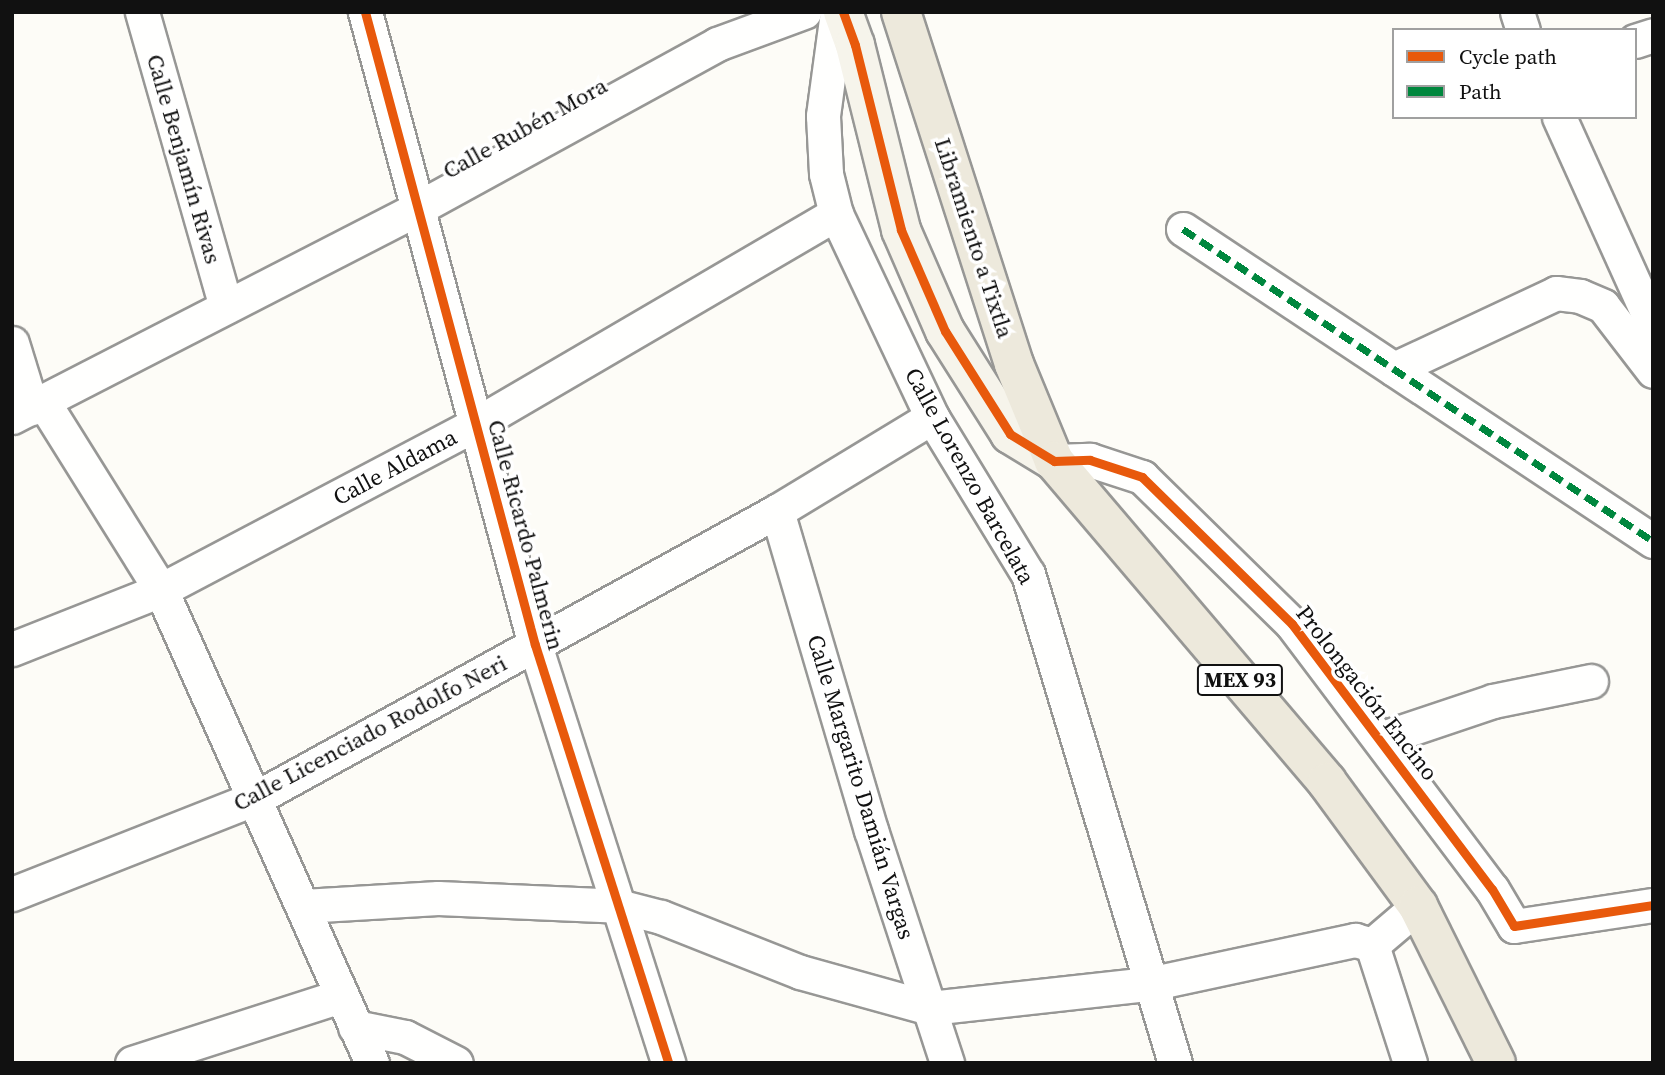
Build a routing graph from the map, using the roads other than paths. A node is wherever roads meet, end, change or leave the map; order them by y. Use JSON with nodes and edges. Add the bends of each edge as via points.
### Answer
{"nodes":[{"id":1,"x":142,"y":12,"type":"edge"},
{"id":2,"x":365,"y":12,"type":"edge"},
{"id":3,"x":804,"y":12,"type":"edge"},
{"id":4,"x":837,"y":12,"type":"edge"},
{"id":5,"x":844,"y":12,"type":"edge"},
{"id":6,"x":901,"y":12,"type":"edge"},
{"id":7,"x":1560,"y":119,"type":"edge"},
{"id":8,"x":418,"y":208,"type":"junction"},
{"id":9,"x":836,"y":214,"type":"junction"},
{"id":10,"x":1184,"y":229,"type":"dead end"},
{"id":11,"x":226,"y":306,"type":"junction"},
{"id":12,"x":1653,"y":325,"type":"edge"},
{"id":13,"x":12,"y":343,"type":"edge"},
{"id":14,"x":1394,"y":369,"type":"junction"},
{"id":15,"x":1653,"y":371,"type":"edge"},
{"id":16,"x":29,"y":409,"type":"edge"},
{"id":17,"x":932,"y":417,"type":"junction"},
{"id":18,"x":476,"y":424,"type":"junction"},
{"id":19,"x":1054,"y":461,"type":"junction"},
{"id":20,"x":777,"y":511,"type":"junction"},
{"id":21,"x":1653,"y":541,"type":"edge"},
{"id":22,"x":162,"y":590,"type":"junction"},
{"id":23,"x":535,"y":645,"type":"junction"},
{"id":24,"x":12,"y":649,"type":"edge"},
{"id":25,"x":1591,"y":681,"type":"dead end"},
{"id":26,"x":1380,"y":739,"type":"junction"},
{"id":27,"x":256,"y":798,"type":"junction"},
{"id":28,"x":12,"y":894,"type":"edge"},
{"id":29,"x":1653,"y":905,"type":"edge"},
{"id":30,"x":303,"y":906,"type":"junction"},
{"id":31,"x":618,"y":906,"type":"junction"},
{"id":32,"x":1418,"y":906,"type":"junction"},
{"id":33,"x":1372,"y":945,"type":"junction"},
{"id":34,"x":1149,"y":984,"type":"junction"},
{"id":35,"x":341,"y":996,"type":"junction"},
{"id":36,"x":930,"y":1008,"type":"junction"},
{"id":37,"x":355,"y":1027,"type":"junction"},
{"id":38,"x":132,"y":1063,"type":"edge"},
{"id":39,"x":372,"y":1063,"type":"edge"},
{"id":40,"x":456,"y":1063,"type":"edge"},
{"id":41,"x":668,"y":1063,"type":"edge"},
{"id":42,"x":947,"y":1063,"type":"edge"},
{"id":43,"x":1175,"y":1063,"type":"edge"},
{"id":44,"x":1410,"y":1063,"type":"edge"},
{"id":45,"x":1496,"y":1063,"type":"edge"}],
"edges":[{"from":1,"to":11,"type":"street","name":"Calle Benjamín Rivas"},
{"from":2,"to":8,"type":"street","name":"Calle Ricardo Palmerin"},
{"from":3,"to":8,"type":"street","name":"Calle Rubén Mora","via":[[717,44]]},
{"from":4,"to":9,"type":"street","name":"Calle Lorenzo Barcelata","via":[[823,116],[826,174]]},
{"from":5,"to":19,"type":"street","number":"MEX 93","via":[[901,230],[945,331],[1010,434]]},
{"from":6,"to":19,"type":"main road","name":"Libramiento a Tixtla","number":"MEX 93","via":[[1014,364]]},
{"from":7,"to":12,"type":"street"},
{"from":8,"to":11,"type":"street","name":"Calle Rubén Mora"},
{"from":8,"to":18,"type":"street","name":"Calle Ricardo Palmerin"},
{"from":9,"to":17,"type":"street","name":"Calle Lorenzo Barcelata"},
{"from":9,"to":18,"type":"street","name":"Calle Aldama"},
{"from":10,"to":14,"type":"street"},
{"from":11,"to":16,"type":"street","name":"Calle Rubén Mora"},
{"from":13,"to":16,"type":"street"},
{"from":14,"to":15,"type":"street","via":[[1556,293],[1580,296],[1603,306]]},
{"from":14,"to":21,"type":"street"},
{"from":16,"to":22,"type":"street"},
{"from":17,"to":20,"type":"street","name":"Calle Licenciado Rodolfo Neri"},
{"from":17,"to":34,"type":"street","name":"Calle Lorenzo Barcelata","via":[[1028,574]]},
{"from":18,"to":22,"type":"street","name":"Calle Aldama"},
{"from":18,"to":23,"type":"street","name":"Calle Ricardo Palmerin"},
{"from":19,"to":26,"type":"street","name":"Prolongación Encino","via":[[1090,460],[1142,477],[1292,624]]},
{"from":19,"to":32,"type":"main road","number":"MEX 93","via":[[1326,782]]},
{"from":20,"to":23,"type":"street","name":"Calle Licenciado Rodolfo Neri"},
{"from":20,"to":36,"type":"street","name":"Calle Margarito Damián Vargas","via":[[871,830]]},
{"from":22,"to":24,"type":"street","name":"Calle Aldama"},
{"from":22,"to":27,"type":"street"},
{"from":23,"to":27,"type":"street","name":"Calle Licenciado Rodolfo Neri"},
{"from":23,"to":31,"type":"street","name":"Calle Ricardo Palmerin"},
{"from":25,"to":26,"type":"street","via":[[1493,701]]},
{"from":26,"to":29,"type":"street","name":"Prolongación Encino","via":[[1492,888],[1514,926]]},
{"from":27,"to":28,"type":"street","name":"Calle Licenciado Rodolfo Neri"},
{"from":27,"to":30,"type":"street"},
{"from":30,"to":31,"type":"street","via":[[438,898]]},
{"from":30,"to":35,"type":"street"},
{"from":31,"to":36,"type":"street","via":[[661,917],[800,972]]},
{"from":31,"to":41,"type":"street","name":"Calle Ricardo Palmerin"},
{"from":32,"to":33,"type":"street"},
{"from":32,"to":45,"type":"main road","number":"MEX 93"},
{"from":33,"to":34,"type":"street","via":[[1355,940]]},
{"from":33,"to":44,"type":"street"},
{"from":34,"to":36,"type":"street"},
{"from":34,"to":43,"type":"street","name":"Calle Lorenzo Barcelata"},
{"from":35,"to":37,"type":"street"},
{"from":35,"to":38,"type":"street"},
{"from":36,"to":42,"type":"street","name":"Calle Margarito Damián Vargas"},
{"from":37,"to":39,"type":"street"},
{"from":37,"to":40,"type":"street","via":[[405,1037]]}]}
